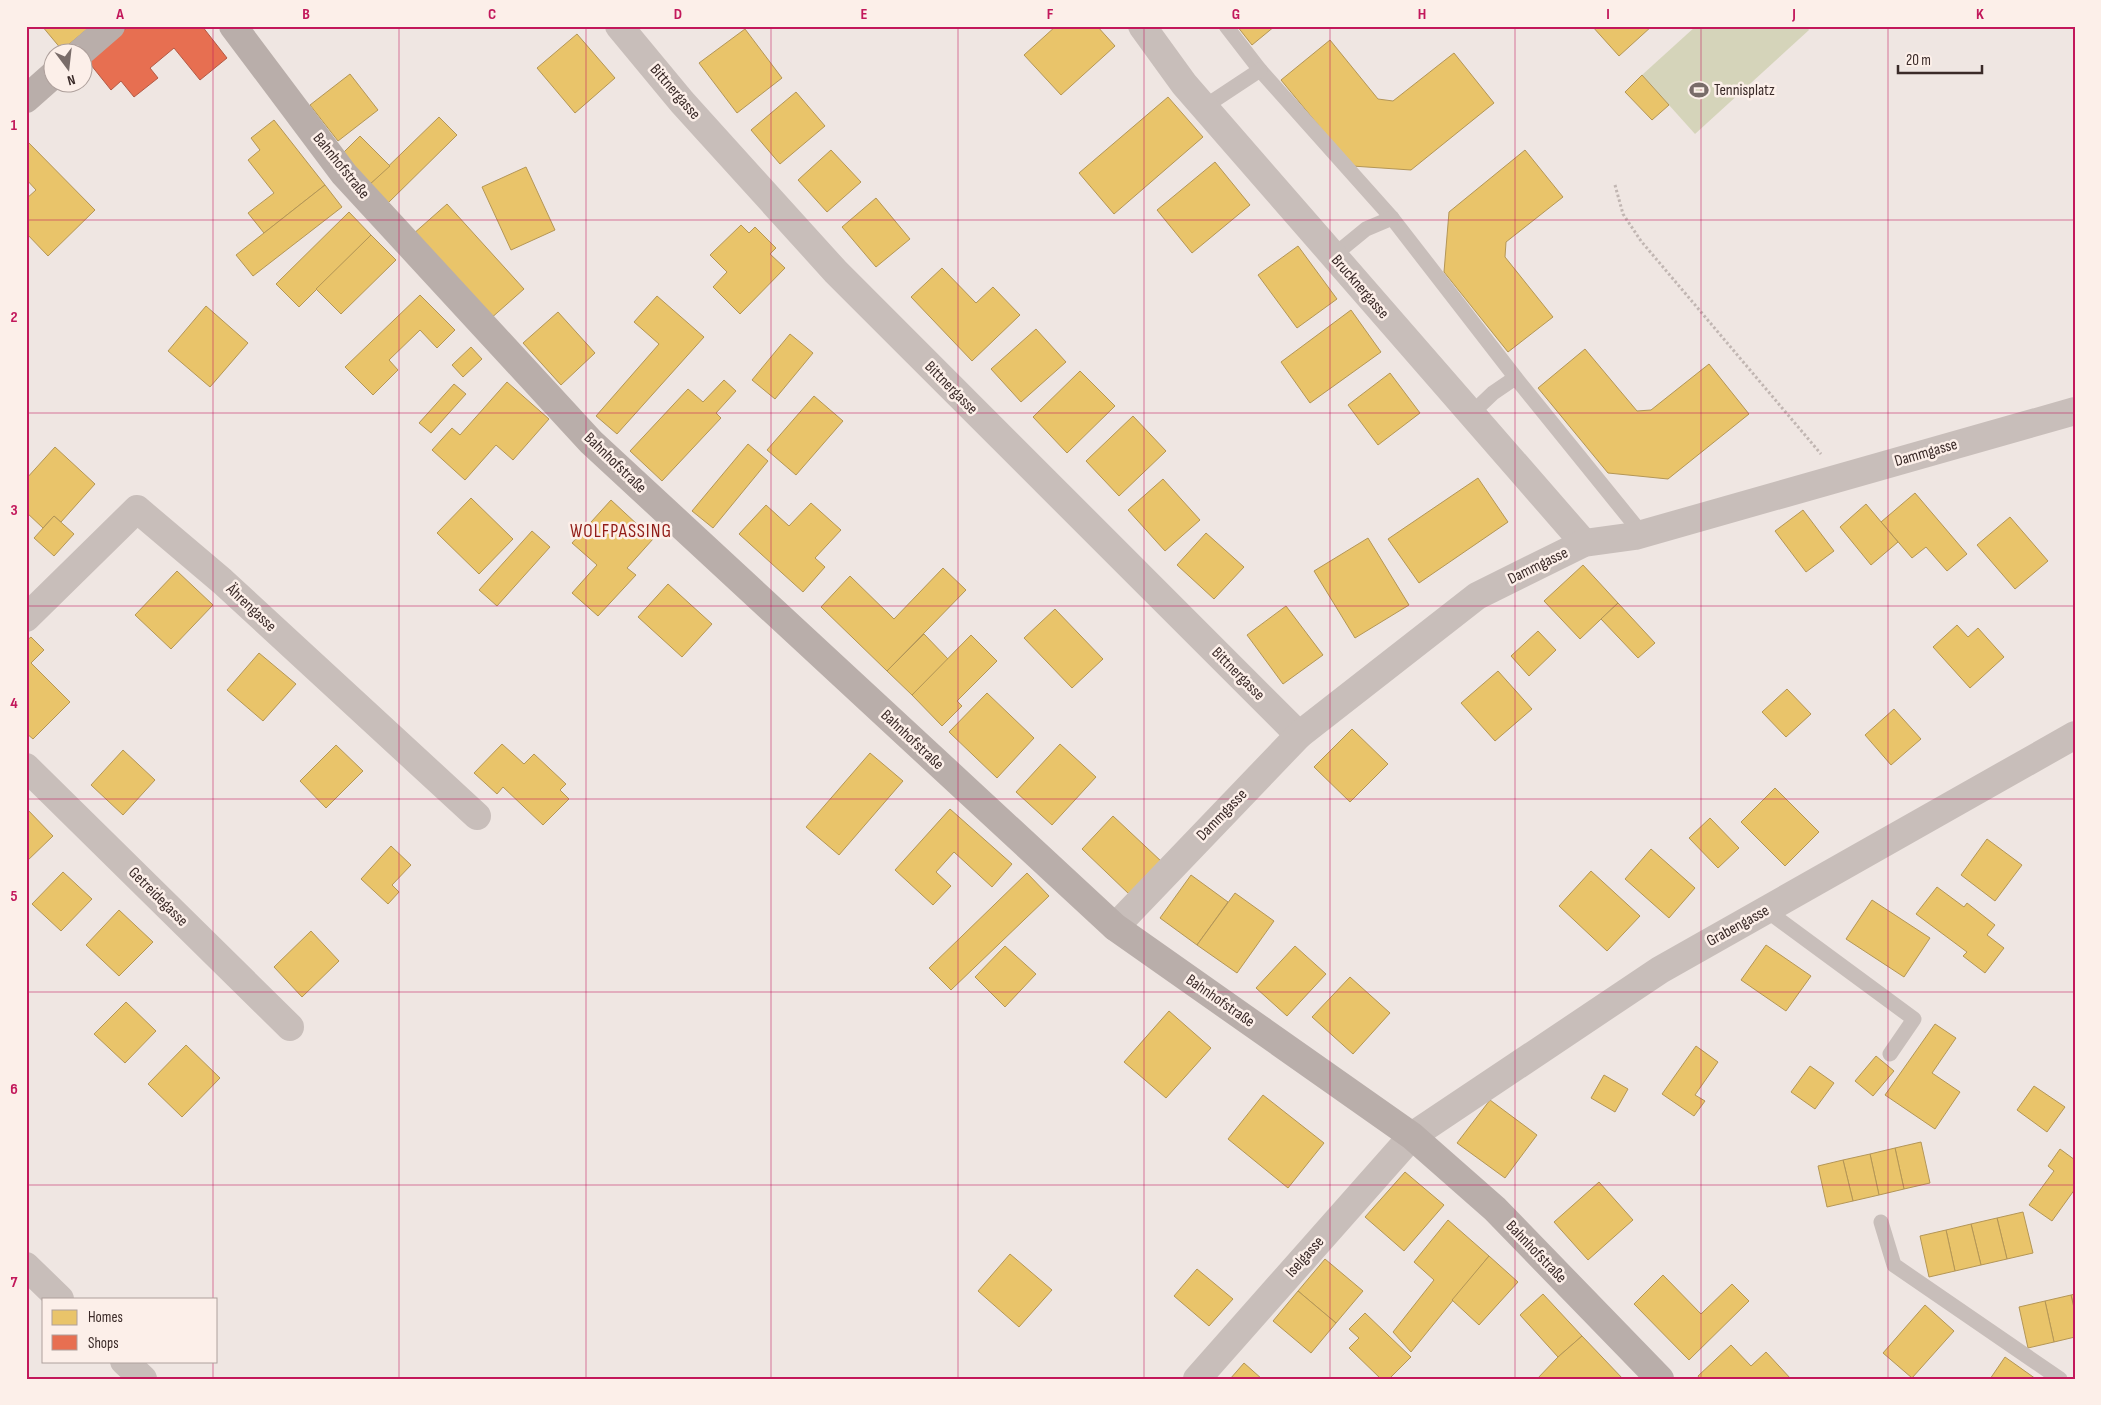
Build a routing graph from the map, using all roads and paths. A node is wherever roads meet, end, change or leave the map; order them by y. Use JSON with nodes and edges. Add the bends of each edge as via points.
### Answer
{"nodes":[{"id":1,"x":111,"y":26,"type":"edge"},
{"id":2,"x":233,"y":26,"type":"edge"},
{"id":3,"x":619,"y":26,"type":"edge"},
{"id":4,"x":1142,"y":26,"type":"edge"},
{"id":5,"x":1226,"y":26,"type":"edge"},
{"id":6,"x":92,"y":42,"type":"edge"},
{"id":7,"x":1260,"y":70,"type":"junction"},
{"id":8,"x":42,"y":85,"type":"edge"},
{"id":9,"x":26,"y":99,"type":"edge"},
{"id":10,"x":1204,"y":107,"type":"junction"},
{"id":11,"x":1615,"y":185,"type":"dead end"},
{"id":12,"x":1392,"y":218,"type":"junction"},
{"id":13,"x":1333,"y":256,"type":"junction"},
{"id":14,"x":1515,"y":378,"type":"junction"},
{"id":15,"x":2075,"y":411,"type":"edge"},
{"id":16,"x":1470,"y":414,"type":"junction"},
{"id":17,"x":1841,"y":477,"type":"junction"},
{"id":18,"x":1635,"y":536,"type":"junction"},
{"id":19,"x":1584,"y":543,"type":"junction"},
{"id":20,"x":26,"y":618,"type":"edge"},
{"id":21,"x":1299,"y":735,"type":"junction"},
{"id":22,"x":2075,"y":736,"type":"edge"},
{"id":23,"x":26,"y":766,"type":"edge"},
{"id":24,"x":477,"y":816,"type":"dead end"},
{"id":25,"x":1766,"y":910,"type":"junction"},
{"id":26,"x":1115,"y":927,"type":"junction"},
{"id":27,"x":290,"y":1027,"type":"dead end"},
{"id":28,"x":1890,"y":1054,"type":"dead end"},
{"id":29,"x":1412,"y":1136,"type":"junction"},
{"id":30,"x":1881,"y":1222,"type":"dead end"},
{"id":31,"x":26,"y":1266,"type":"edge"},
{"id":32,"x":59,"y":1298,"type":"edge"},
{"id":33,"x":125,"y":1362,"type":"edge"},
{"id":34,"x":142,"y":1379,"type":"edge"},
{"id":35,"x":1197,"y":1379,"type":"edge"},
{"id":36,"x":1660,"y":1379,"type":"edge"},
{"id":37,"x":2060,"y":1379,"type":"edge"}],
"edges":[{"from":1,"to":6,"type":"street"},
{"from":2,"to":26,"type":"street","name":"Bahnhofstraße","via":[[344,174],[592,442]]},
{"from":3,"to":21,"type":"street","name":"Bittnergasse","via":[[682,102],[836,272]]},
{"from":4,"to":10,"type":"street","name":"Brucknergasse"},
{"from":5,"to":7,"type":"lane"},
{"from":7,"to":10,"type":"lane"},
{"from":7,"to":12,"type":"lane"},
{"from":8,"to":9,"type":"street"},
{"from":10,"to":13,"type":"street","name":"Brucknergasse"},
{"from":11,"to":17,"type":"path","via":[[1623,214],[1641,241]]},
{"from":12,"to":13,"type":"lane","via":[[1366,228]]},
{"from":12,"to":14,"type":"lane"},
{"from":13,"to":16,"type":"street","name":"Brucknergasse"},
{"from":14,"to":16,"type":"lane"},
{"from":14,"to":18,"type":"lane","via":[[1634,524]]},
{"from":15,"to":17,"type":"street","name":"Dammgasse"},
{"from":16,"to":19,"type":"street","name":"Brucknergasse"},
{"from":17,"to":18,"type":"street","name":"Dammgasse"},
{"from":18,"to":19,"type":"street","name":"Dammgasse"},
{"from":19,"to":21,"type":"street","name":"Dammgasse","via":[[1477,596]]},
{"from":20,"to":24,"type":"street","name":"Ährengasse","via":[[137,509],[222,581]]},
{"from":21,"to":26,"type":"street","name":"Dammgasse"},
{"from":22,"to":25,"type":"street","name":"Grabengasse"},
{"from":23,"to":27,"type":"street","name":"Getreidegasse"},
{"from":25,"to":28,"type":"lane","via":[[1914,1019]]},
{"from":25,"to":29,"type":"street","name":"Grabengasse","via":[[1660,970]]},
{"from":26,"to":29,"type":"street","name":"Bahnhofstraße"},
{"from":29,"to":35,"type":"street","name":"Iselgasse"},
{"from":29,"to":36,"type":"street","name":"Bahnhofstraße","via":[[1495,1209]]},
{"from":30,"to":37,"type":"lane","via":[[1894,1265]]},
{"from":31,"to":32,"type":"street"},
{"from":33,"to":34,"type":"street"}]}
